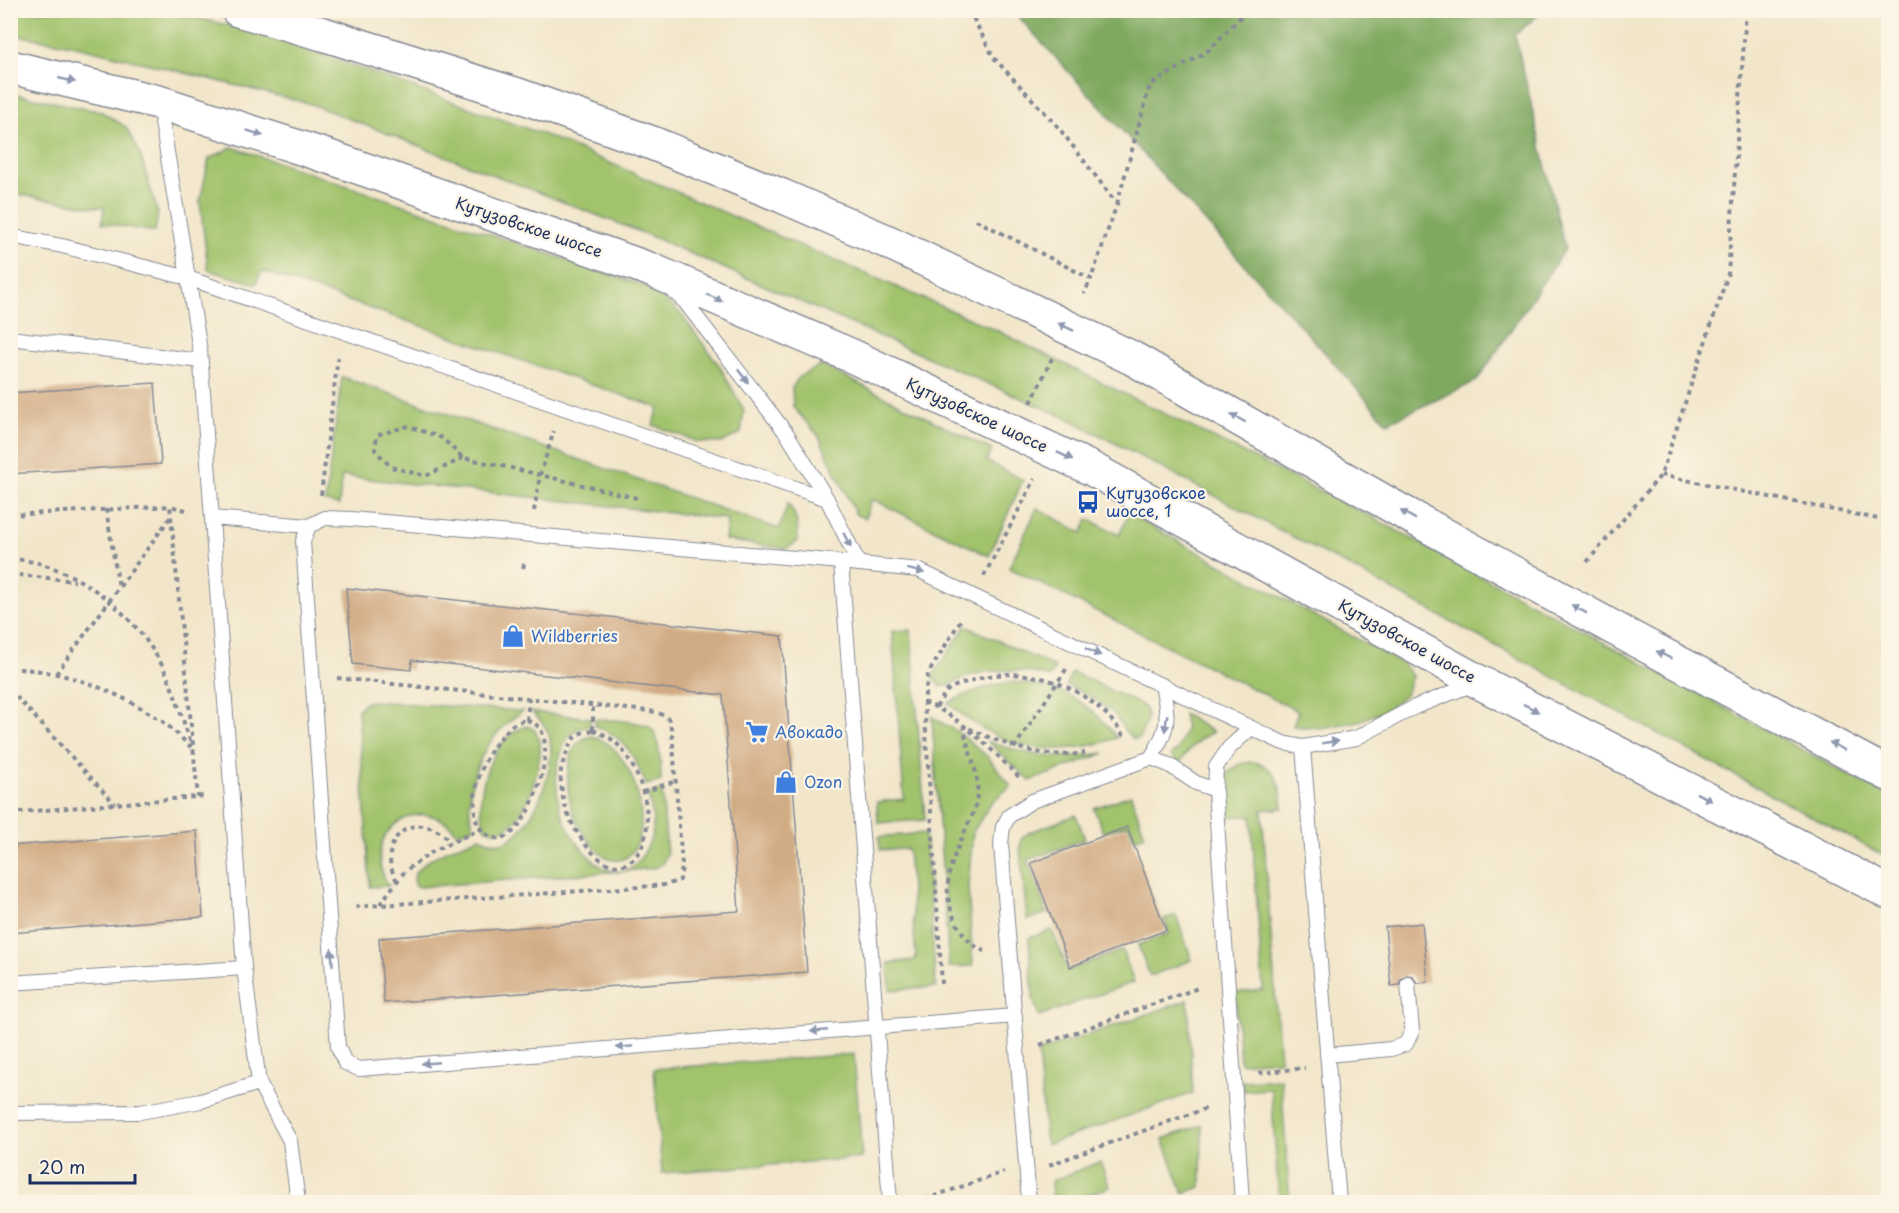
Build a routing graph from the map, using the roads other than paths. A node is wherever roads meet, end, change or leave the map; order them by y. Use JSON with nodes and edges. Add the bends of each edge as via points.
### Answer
{"nodes":[{"id":1,"x":238,"y":10,"type":"edge"},
{"id":2,"x":10,"y":67,"type":"edge"},
{"id":3,"x":158,"y":102,"type":"junction"},
{"id":4,"x":10,"y":236,"type":"edge"},
{"id":5,"x":649,"y":269,"type":"junction"},
{"id":6,"x":188,"y":278,"type":"junction"},
{"id":7,"x":10,"y":338,"type":"edge"},
{"id":8,"x":201,"y":361,"type":"junction"},
{"id":9,"x":827,"y":499,"type":"junction"},
{"id":10,"x":212,"y":518,"type":"junction"},
{"id":11,"x":309,"y":526,"type":"junction"},
{"id":12,"x":841,"y":562,"type":"junction"},
{"id":13,"x":859,"y":564,"type":"junction"},
{"id":14,"x":1479,"y":682,"type":"junction"},
{"id":15,"x":1162,"y":685,"type":"junction"},
{"id":16,"x":1251,"y":728,"type":"junction"},
{"id":17,"x":1303,"y":747,"type":"junction"},
{"id":18,"x":1151,"y":758,"type":"junction"},
{"id":19,"x":1888,"y":774,"type":"edge"},
{"id":20,"x":1215,"y":790,"type":"junction"},
{"id":21,"x":1888,"y":892,"type":"edge"},
{"id":22,"x":244,"y":968,"type":"junction"},
{"id":23,"x":10,"y":983,"type":"edge"},
{"id":24,"x":1408,"y":984,"type":"dead end"},
{"id":25,"x":1015,"y":1016,"type":"junction"},
{"id":26,"x":877,"y":1027,"type":"junction"},
{"id":27,"x":1327,"y":1061,"type":"junction"},
{"id":28,"x":259,"y":1083,"type":"junction"},
{"id":29,"x":10,"y":1113,"type":"edge"},
{"id":30,"x":298,"y":1203,"type":"edge"},
{"id":31,"x":890,"y":1203,"type":"edge"},
{"id":32,"x":1029,"y":1203,"type":"edge"},
{"id":33,"x":1242,"y":1203,"type":"edge"},
{"id":34,"x":1339,"y":1203,"type":"edge"}],
"edges":[{"from":19,"to":1,"type":"main road","one_way":true,"via":[[1399,510],[1132,358],[888,242],[652,143],[518,95]]},
{"from":2,"to":3,"type":"main road","name":"Кутузовское шоссе","one_way":true},
{"from":3,"to":5,"type":"main road","name":"Кутузовское шоссе","one_way":true,"via":[[332,158]]},
{"from":3,"to":6,"type":"lane"},
{"from":4,"to":6,"type":"lane"},
{"from":5,"to":9,"type":"lane","one_way":true,"via":[[686,302],[787,434]]},
{"from":5,"to":14,"type":"main road","name":"Кутузовское шоссе","one_way":true,"via":[[852,356],[1092,469]]},
{"from":6,"to":8,"type":"lane"},
{"from":6,"to":9,"type":"lane"},
{"from":7,"to":8,"type":"lane"},
{"from":8,"to":10,"type":"lane"},
{"from":9,"to":13,"type":"lane","one_way":true},
{"from":10,"to":11,"type":"lane"},
{"from":10,"to":22,"type":"lane"},
{"from":11,"to":12,"type":"lane","via":[[325,518],[363,520]]},
{"from":26,"to":11,"type":"lane","one_way":true,"via":[[358,1069],[345,1063],[338,1047],[312,679],[303,541]]},
{"from":12,"to":13,"type":"lane"},
{"from":12,"to":26,"type":"lane"},
{"from":13,"to":15,"type":"lane","one_way":true,"via":[[918,570]]},
{"from":17,"to":14,"type":"lane","one_way":true,"via":[[1356,738],[1415,707]]},
{"from":14,"to":21,"type":"main road","name":"Кутузовское шоссе","one_way":true},
{"from":15,"to":16,"type":"lane"},
{"from":15,"to":18,"type":"lane","one_way":true,"via":[[1168,714],[1164,737]]},
{"from":16,"to":17,"type":"lane","via":[[1283,743]]},
{"from":16,"to":20,"type":"lane","via":[[1229,748],[1216,767]]},
{"from":17,"to":27,"type":"lane"},
{"from":18,"to":20,"type":"lane"},
{"from":18,"to":25,"type":"lane","via":[[1032,801],[1010,816],[1003,827],[1001,844]]},
{"from":20,"to":33,"type":"lane"},
{"from":22,"to":23,"type":"lane"},
{"from":22,"to":28,"type":"lane"},
{"from":24,"to":27,"type":"lane","via":[[1412,1030],[1406,1044]]},
{"from":25,"to":26,"type":"lane"},
{"from":25,"to":32,"type":"lane","via":[[1033,1166]]},
{"from":26,"to":31,"type":"lane"},
{"from":27,"to":34,"type":"lane"},
{"from":28,"to":29,"type":"lane","via":[[201,1101],[140,1112]]},
{"from":28,"to":30,"type":"lane","via":[[290,1141]]}]}
